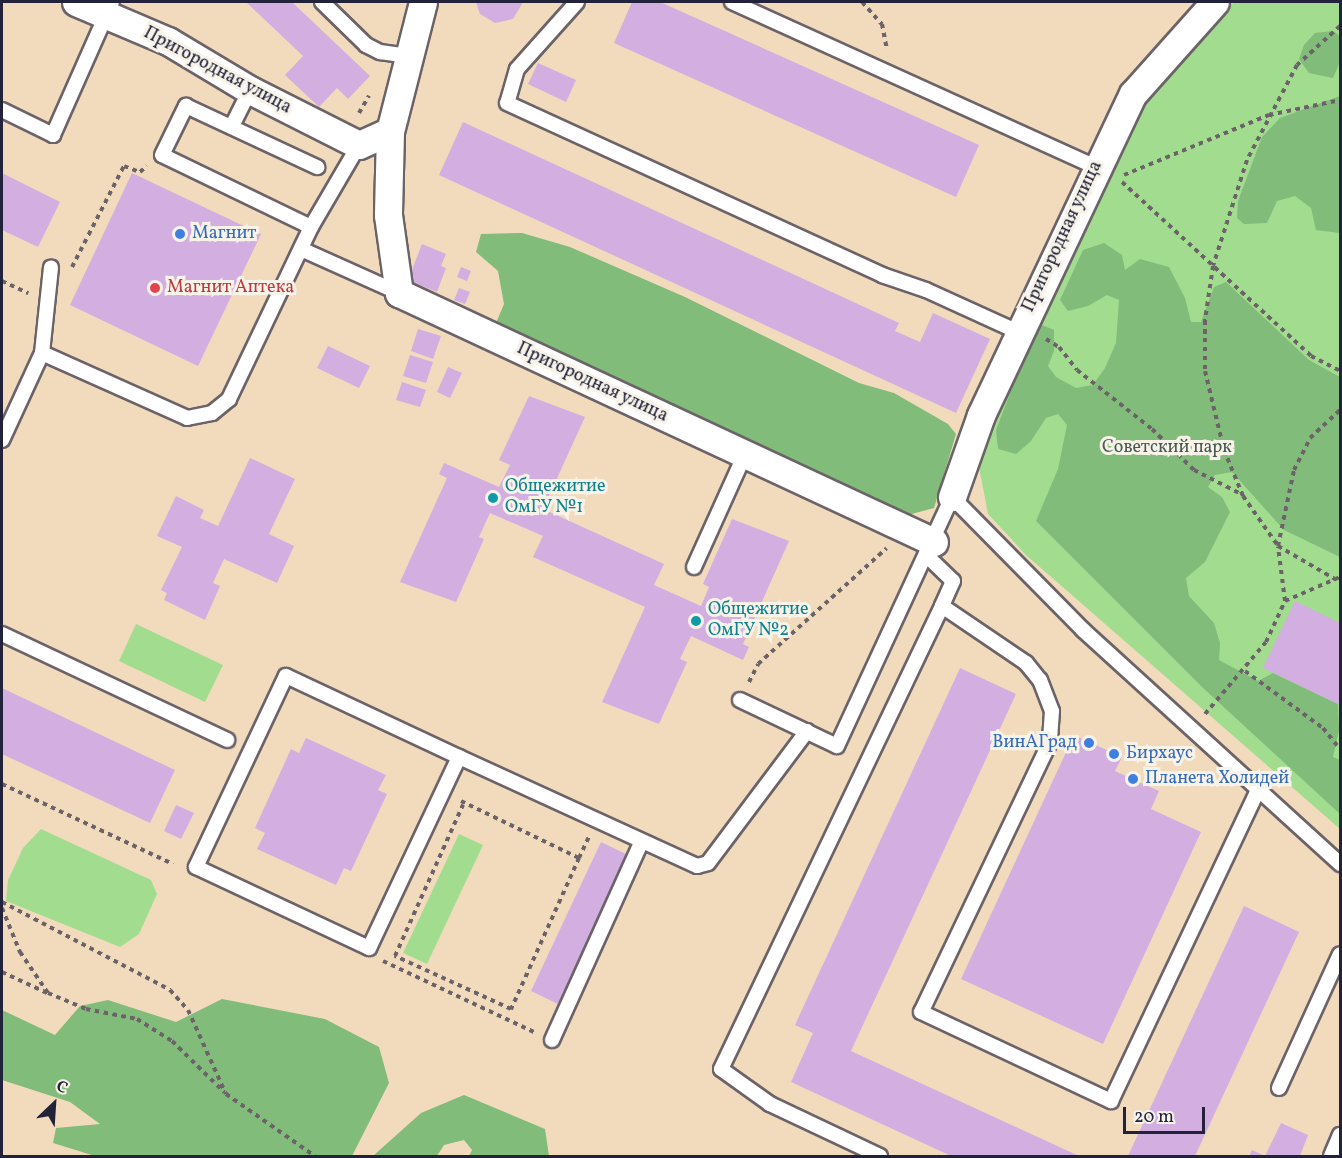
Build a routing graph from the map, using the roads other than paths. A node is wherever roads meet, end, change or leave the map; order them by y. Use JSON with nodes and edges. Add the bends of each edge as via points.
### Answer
{"nodes":[{"id":1,"x":76,"y":2,"type":"edge"},
{"id":2,"x":322,"y":2,"type":"edge"},
{"id":3,"x":423,"y":2,"type":"edge"},
{"id":4,"x":577,"y":2,"type":"edge"},
{"id":5,"x":732,"y":2,"type":"edge"},
{"id":6,"x":1215,"y":2,"type":"edge"},
{"id":7,"x":109,"y":8,"type":"edge"},
{"id":8,"x":410,"y":56,"type":"junction"},
{"id":9,"x":250,"y":90,"type":"junction"},
{"id":10,"x":2,"y":110,"type":"edge"},
{"id":11,"x":232,"y":126,"type":"junction"},
{"id":12,"x":390,"y":131,"type":"junction"},
{"id":13,"x":348,"y":139,"type":"junction"},
{"id":14,"x":317,"y":167,"type":"dead end"},
{"id":15,"x":1096,"y":168,"type":"junction"},
{"id":16,"x":311,"y":226,"type":"junction"},
{"id":17,"x":301,"y":249,"type":"junction"},
{"id":18,"x":51,"y":267,"type":"dead end"},
{"id":19,"x":399,"y":294,"type":"junction"},
{"id":20,"x":1018,"y":332,"type":"junction"},
{"id":21,"x":42,"y":353,"type":"junction"},
{"id":22,"x":2,"y":440,"type":"edge"},
{"id":23,"x":745,"y":454,"type":"junction"},
{"id":24,"x":952,"y":497,"type":"junction"},
{"id":25,"x":930,"y":549,"type":"junction"},
{"id":26,"x":694,"y":567,"type":"dead end"},
{"id":27,"x":942,"y":606,"type":"junction"},
{"id":28,"x":2,"y":634,"type":"edge"},
{"id":29,"x":740,"y":700,"type":"road end"},
{"id":30,"x":807,"y":732,"type":"junction"},
{"id":31,"x":227,"y":740,"type":"dead end"},
{"id":32,"x":459,"y":757,"type":"junction"},
{"id":33,"x":1257,"y":792,"type":"junction"},
{"id":34,"x":642,"y":841,"type":"junction"},
{"id":35,"x":1341,"y":864,"type":"edge"},
{"id":36,"x":1341,"y":954,"type":"edge"},
{"id":37,"x":552,"y":1040,"type":"road end"},
{"id":38,"x":1279,"y":1088,"type":"dead end"},
{"id":39,"x":1341,"y":1135,"type":"edge"},
{"id":40,"x":880,"y":1156,"type":"edge"},
{"id":41,"x":1331,"y":1156,"type":"edge"}],
"edges":[{"from":1,"to":7,"type":"street","name":"Пригородная улица"},
{"from":2,"to":8,"type":"lane","via":[[366,45],[380,52]]},
{"from":3,"to":8,"type":"street"},
{"from":4,"to":20,"type":"lane","via":[[517,69],[507,103],[882,275],[926,290]]},
{"from":5,"to":15,"type":"lane"},
{"from":6,"to":15,"type":"street","name":"Пригородная улица","via":[[1133,94]]},
{"from":7,"to":9,"type":"street","name":"Пригородная улица"},
{"from":7,"to":10,"type":"lane","via":[[52,135]]},
{"from":8,"to":12,"type":"street"},
{"from":9,"to":11,"type":"lane"},
{"from":9,"to":13,"type":"street","name":"Пригородная улица"},
{"from":11,"to":14,"type":"lane"},
{"from":11,"to":16,"type":"lane","via":[[186,106],[162,155]]},
{"from":12,"to":13,"type":"street"},
{"from":12,"to":19,"type":"street","via":[[388,215]]},
{"from":13,"to":16,"type":"lane"},
{"from":15,"to":20,"type":"street","name":"Пригородная улица"},
{"from":16,"to":17,"type":"lane"},
{"from":17,"to":19,"type":"lane"},
{"from":17,"to":21,"type":"lane","via":[[229,399],[212,413],[187,418],[166,411]]},
{"from":18,"to":21,"type":"lane"},
{"from":19,"to":23,"type":"street","name":"Пригородная улица"},
{"from":20,"to":24,"type":"street","name":"Пригородная улица","via":[[981,415]]},
{"from":21,"to":22,"type":"lane"},
{"from":23,"to":25,"type":"street","name":"Пригородная улица","via":[[908,530]]},
{"from":23,"to":26,"type":"lane"},
{"from":24,"to":25,"type":"lane"},
{"from":24,"to":33,"type":"lane","via":[[1083,630]]},
{"from":25,"to":27,"type":"lane","via":[[953,580]]},
{"from":25,"to":30,"type":"lane","via":[[837,746]]},
{"from":27,"to":33,"type":"lane","via":[[1026,663],[1040,680],[1052,711],[1050,742],[921,1012],[1111,1101]]},
{"from":27,"to":40,"type":"lane","via":[[721,1069],[770,1104]]},
{"from":28,"to":31,"type":"lane"},
{"from":29,"to":30,"type":"lane"},
{"from":30,"to":34,"type":"lane","via":[[708,863],[697,866]]},
{"from":32,"to":32,"type":"lane","via":[[286,676],[196,867],[369,948]]},
{"from":32,"to":34,"type":"lane"},
{"from":33,"to":35,"type":"lane"},
{"from":34,"to":37,"type":"lane"},
{"from":36,"to":38,"type":"lane"},
{"from":39,"to":41,"type":"lane"}]}
